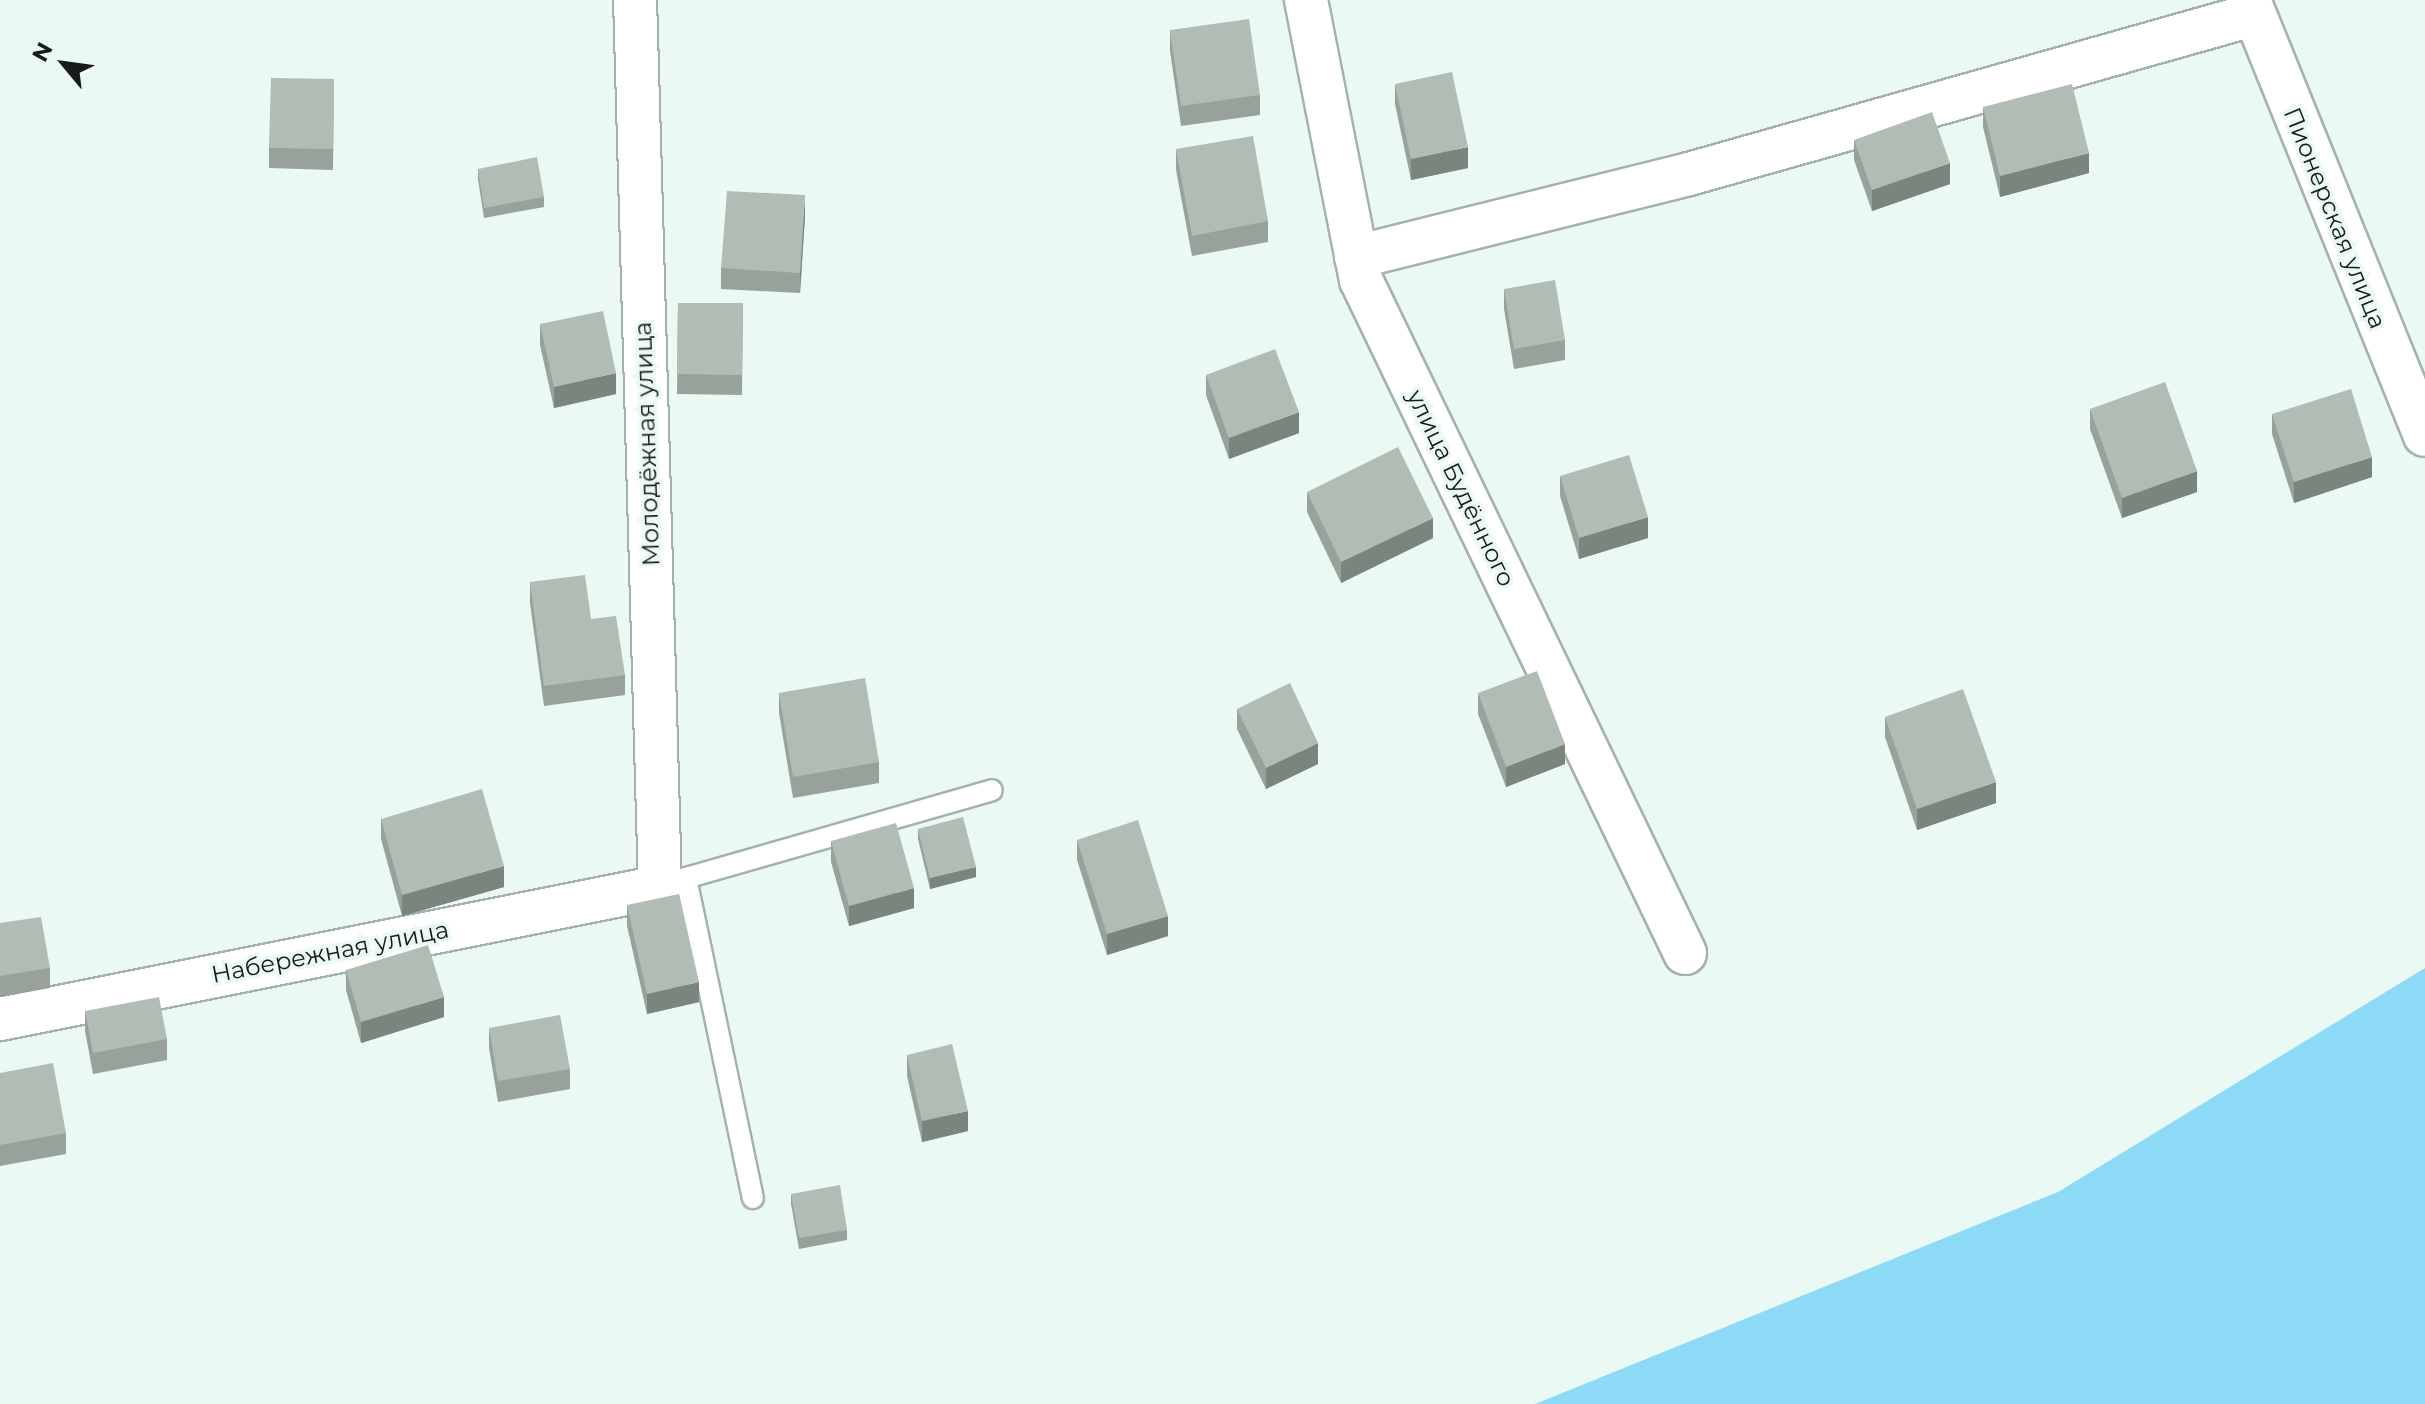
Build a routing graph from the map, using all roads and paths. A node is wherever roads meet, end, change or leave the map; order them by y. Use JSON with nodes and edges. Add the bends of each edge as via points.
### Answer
{"nodes":[{"id":1,"x":635,"y":0,"type":"edge"},
{"id":2,"x":1306,"y":0,"type":"edge"},
{"id":3,"x":2250,"y":8,"type":"edge"},
{"id":4,"x":1356,"y":257,"type":"junction"},
{"id":5,"x":2425,"y":435,"type":"edge"},
{"id":6,"x":992,"y":790,"type":"dead end"},
{"id":7,"x":673,"y":883,"type":"junction"},
{"id":8,"x":1685,"y":953,"type":"dead end"},
{"id":9,"x":0,"y":1019,"type":"edge"},
{"id":10,"x":753,"y":1198,"type":"dead end"}],
"edges":[{"from":1,"to":7,"type":"street","name":"Молодёжная улица"},
{"from":2,"to":4,"type":"street","name":"улица Будённого"},
{"from":3,"to":4,"type":"street","via":[[1689,174]]},
{"from":3,"to":5,"type":"street","name":"Пионерская улица"},
{"from":4,"to":8,"type":"street","name":"улица Будённого","via":[[1361,280]]},
{"from":6,"to":7,"type":"lane"},
{"from":7,"to":9,"type":"street","name":"Набережная улица"},
{"from":7,"to":10,"type":"lane"}]}
